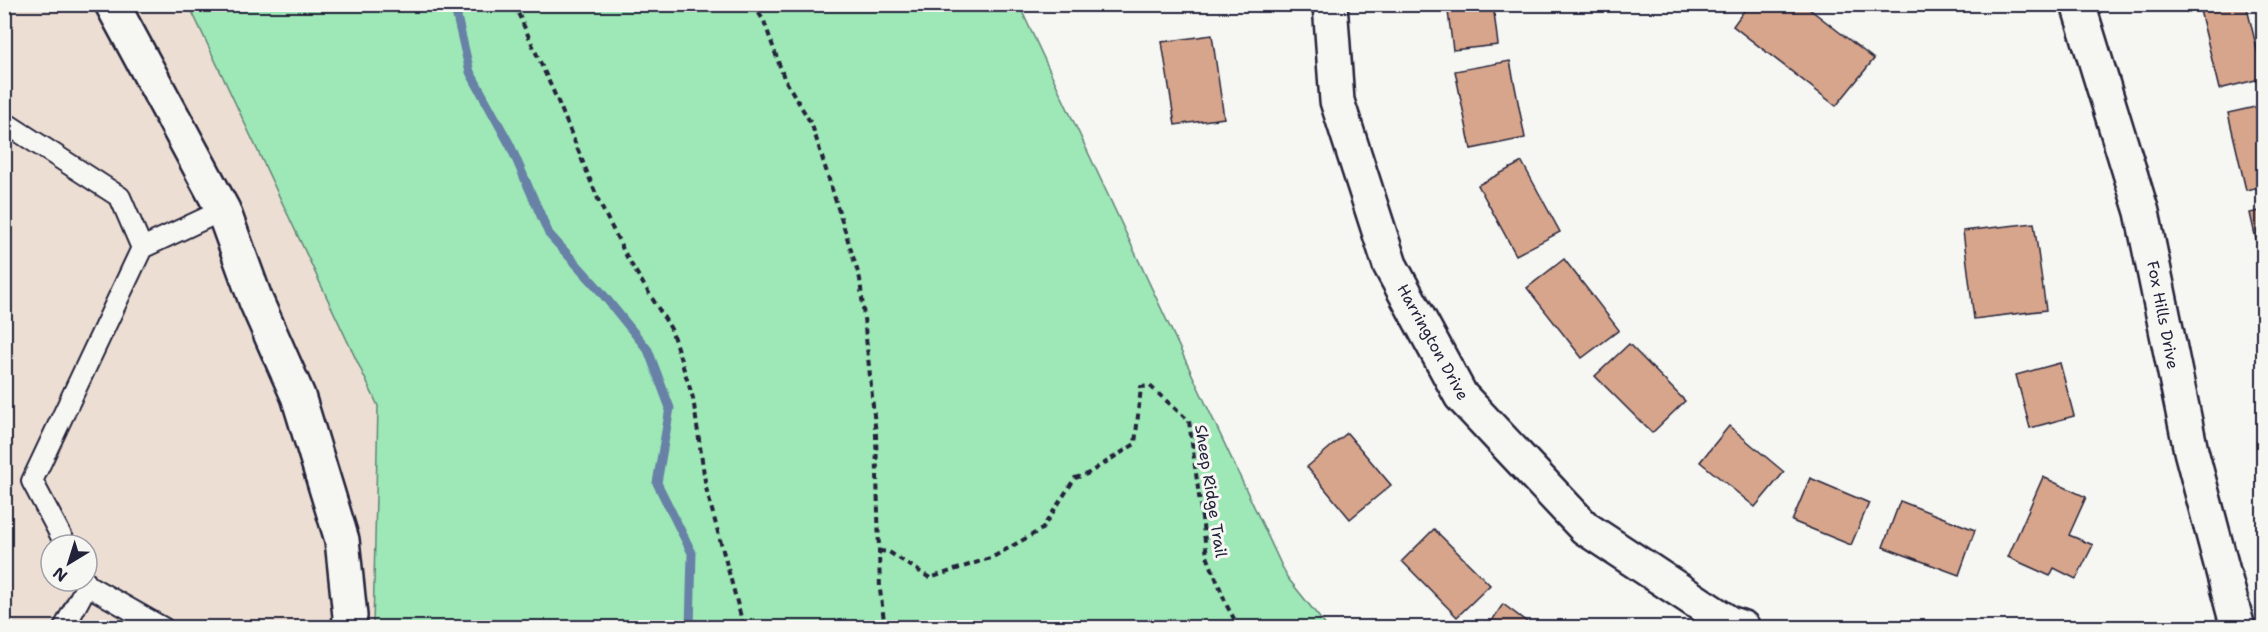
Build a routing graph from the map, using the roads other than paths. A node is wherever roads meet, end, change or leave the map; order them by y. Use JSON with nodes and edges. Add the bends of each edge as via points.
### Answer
{"nodes":[{"id":1,"x":112,"y":4,"type":"edge"},
{"id":2,"x":1330,"y":4,"type":"edge"},
{"id":3,"x":2078,"y":4,"type":"edge"},
{"id":4,"x":4,"y":122,"type":"edge"},
{"id":5,"x":223,"y":210,"type":"junction"},
{"id":6,"x":142,"y":248,"type":"junction"},
{"id":7,"x":60,"y":533,"type":"edge"},
{"id":8,"x":99,"y":590,"type":"edge"},
{"id":9,"x":81,"y":593,"type":"edge"},
{"id":10,"x":64,"y":627,"type":"edge"},
{"id":11,"x":163,"y":627,"type":"edge"},
{"id":12,"x":349,"y":627,"type":"edge"},
{"id":13,"x":1743,"y":627,"type":"edge"},
{"id":14,"x":2238,"y":627,"type":"edge"}],
"edges":[{"from":1,"to":5,"type":"street"},
{"from":2,"to":13,"type":"street","name":"Harrington Drive","via":[[1337,101],[1390,265],[1461,396],[1585,528],[1729,622]]},
{"from":3,"to":14,"type":"street","name":"Fox Hills Drive","via":[[2142,212],[2191,451]]},
{"from":4,"to":6,"type":"lane","via":[[120,197]]},
{"from":5,"to":6,"type":"lane"},
{"from":5,"to":12,"type":"street","via":[[256,301],[298,396],[342,540]]},
{"from":6,"to":7,"type":"lane","via":[[32,481]]},
{"from":8,"to":11,"type":"lane"},
{"from":9,"to":10,"type":"lane"}]}
